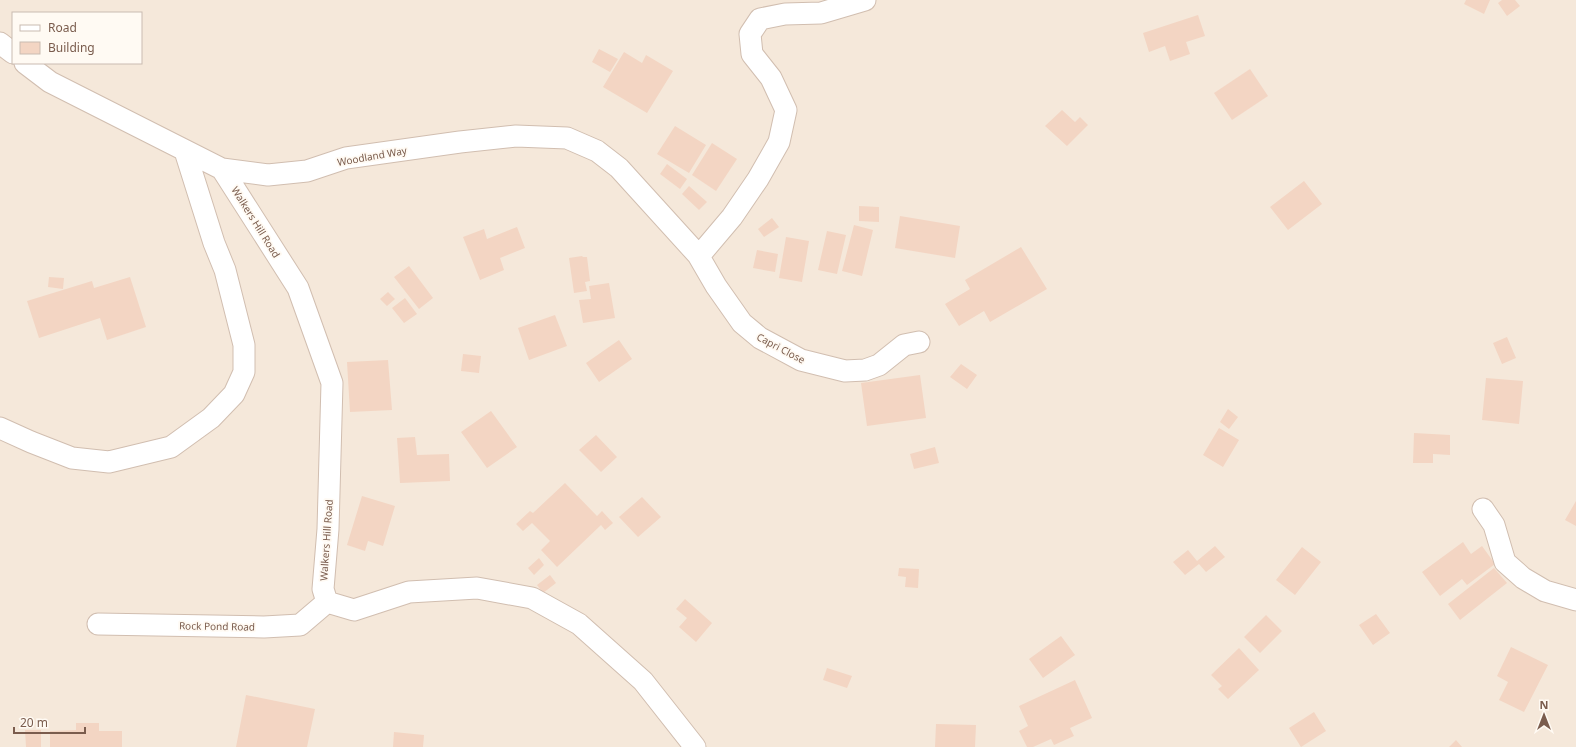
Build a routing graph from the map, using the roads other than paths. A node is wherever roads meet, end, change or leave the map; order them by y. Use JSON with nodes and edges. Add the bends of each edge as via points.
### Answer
{"nodes":[{"id":1,"x":865,"y":0,"type":"edge"},
{"id":2,"x":0,"y":43,"type":"edge"},
{"id":3,"x":12,"y":52,"type":"edge"},
{"id":4,"x":26,"y":64,"type":"edge"},
{"id":5,"x":185,"y":151,"type":"junction"},
{"id":6,"x":222,"y":169,"type":"junction"},
{"id":7,"x":699,"y":256,"type":"junction"},
{"id":8,"x":919,"y":342,"type":"dead end"},
{"id":9,"x":0,"y":428,"type":"edge"},
{"id":10,"x":1483,"y":509,"type":"dead end"},
{"id":11,"x":1576,"y":600,"type":"edge"},
{"id":12,"x":327,"y":602,"type":"junction"},
{"id":13,"x":98,"y":624,"type":"dead end"},
{"id":14,"x":695,"y":747,"type":"edge"}],
"edges":[{"from":1,"to":7,"type":"street","via":[[821,12],[785,14],[760,19],[750,34],[752,54],[771,78],[786,110],[779,142],[732,217]]},
{"from":2,"to":3,"type":"street"},
{"from":4,"to":5,"type":"street","name":"Woodland Way","via":[[50,82]]},
{"from":5,"to":6,"type":"street","name":"Woodland Way"},
{"from":5,"to":9,"type":"street","via":[[225,270],[244,345],[244,372],[234,394],[211,418],[170,447],[109,462],[72,458]]},
{"from":6,"to":7,"type":"street","name":"Woodland Way","via":[[268,175],[308,171],[346,158],[460,142],[516,136],[567,138],[597,151],[619,168]]},
{"from":6,"to":12,"type":"street","name":"Walkers Hill Road","via":[[298,288],[332,382],[328,529],[323,589]]},
{"from":7,"to":8,"type":"street","name":"Capri Close","via":[[742,323],[760,338],[801,360],[845,372],[866,370],[879,365],[904,345]]},
{"from":10,"to":11,"type":"street","via":[[1494,525],[1505,562],[1523,578],[1545,591]]},
{"from":12,"to":13,"type":"street","name":"Rock Pond Road","via":[[300,626],[264,628]]},
{"from":12,"to":14,"type":"street","via":[[354,610],[409,592],[477,588],[532,598],[579,624],[643,681]]}]}
